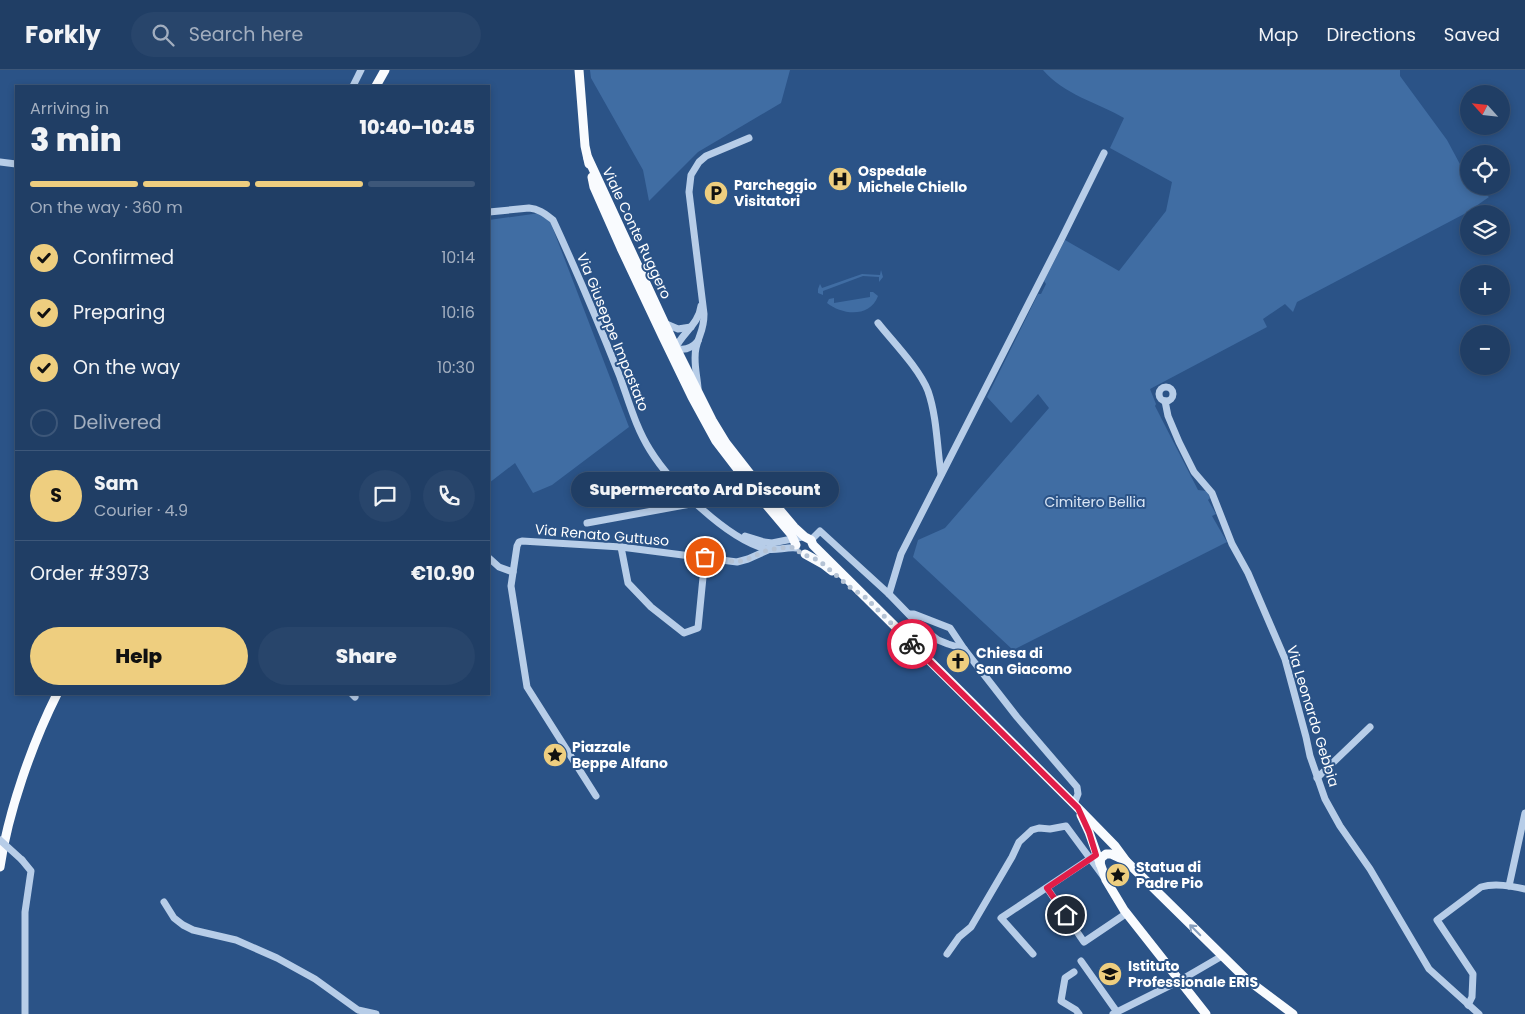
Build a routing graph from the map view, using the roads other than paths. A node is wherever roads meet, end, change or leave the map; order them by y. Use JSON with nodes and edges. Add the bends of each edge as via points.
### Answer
{"nodes":[{"id":1,"x":361,"y":70,"type":"edge"},
{"id":2,"x":384,"y":70,"type":"edge"},
{"id":3,"x":579,"y":70,"type":"edge"},
{"id":4,"x":378,"y":83,"type":"edge"},
{"id":5,"x":354,"y":85,"type":"edge"},
{"id":6,"x":749,"y":138,"type":"dead end"},
{"id":7,"x":1104,"y":153,"type":"dead end"},
{"id":8,"x":588,"y":158,"type":"junction"},
{"id":9,"x":0,"y":162,"type":"edge"},
{"id":10,"x":15,"y":164,"type":"edge"},
{"id":11,"x":490,"y":212,"type":"edge"},
{"id":12,"x":624,"y":255,"type":"junction"},
{"id":13,"x":702,"y":298,"type":"junction"},
{"id":14,"x":878,"y":322,"type":"dead end"},
{"id":15,"x":664,"y":323,"type":"junction"},
{"id":16,"x":691,"y":327,"type":"junction"},
{"id":17,"x":699,"y":341,"type":"junction"},
{"id":18,"x":676,"y":348,"type":"junction"},
{"id":19,"x":698,"y":393,"type":"junction"},
{"id":20,"x":1166,"y":401,"type":"dead end"},
{"id":21,"x":700,"y":412,"type":"junction"},
{"id":22,"x":941,"y":475,"type":"junction"},
{"id":23,"x":696,"y":503,"type":"junction"},
{"id":24,"x":587,"y":523,"type":"dead end"},
{"id":25,"x":730,"y":531,"type":"junction"},
{"id":26,"x":802,"y":541,"type":"junction"},
{"id":27,"x":621,"y":547,"type":"junction"},
{"id":28,"x":768,"y":550,"type":"junction"},
{"id":29,"x":705,"y":557,"type":"junction"},
{"id":30,"x":490,"y":559,"type":"edge"},
{"id":31,"x":513,"y":572,"type":"junction"},
{"id":32,"x":889,"y":594,"type":"junction"},
{"id":33,"x":865,"y":597,"type":"junction"},
{"id":34,"x":909,"y":614,"type":"junction"},
{"id":35,"x":964,"y":649,"type":"junction"},
{"id":36,"x":57,"y":695,"type":"edge"},
{"id":37,"x":1370,"y":728,"type":"dead end"},
{"id":38,"x":1317,"y":778,"type":"junction"},
{"id":39,"x":596,"y":796,"type":"dead end"},
{"id":40,"x":1076,"y":806,"type":"junction"},
{"id":41,"x":1525,"y":813,"type":"edge"},
{"id":42,"x":0,"y":840,"type":"edge"},
{"id":43,"x":1095,"y":859,"type":"junction"},
{"id":44,"x":1126,"y":861,"type":"junction"},
{"id":45,"x":1,"y":862,"type":"edge"},
{"id":46,"x":1509,"y":886,"type":"junction"},
{"id":47,"x":1047,"y":888,"type":"junction"},
{"id":48,"x":1525,"y":889,"type":"edge"},
{"id":49,"x":164,"y":902,"type":"dead end"},
{"id":50,"x":1127,"y":913,"type":"junction"},
{"id":51,"x":947,"y":954,"type":"dead end"},
{"id":52,"x":1033,"y":954,"type":"dead end"},
{"id":53,"x":1222,"y":956,"type":"junction"},
{"id":54,"x":1081,"y":961,"type":"dead end"},
{"id":55,"x":1074,"y":972,"type":"dead end"},
{"id":56,"x":1179,"y":981,"type":"junction"},
{"id":57,"x":1468,"y":1005,"type":"junction"},
{"id":58,"x":1115,"y":1013,"type":"edge"},
{"id":59,"x":25,"y":1014,"type":"edge"},
{"id":60,"x":376,"y":1014,"type":"edge"},
{"id":61,"x":1079,"y":1014,"type":"edge"},
{"id":62,"x":1206,"y":1014,"type":"edge"},
{"id":63,"x":1293,"y":1014,"type":"edge"},
{"id":64,"x":1479,"y":1014,"type":"edge"}],
"edges":[{"from":1,"to":5,"type":"street"},
{"from":2,"to":4,"type":"main road"},
{"from":3,"to":8,"type":"main road"},
{"from":6,"to":13,"type":"street","via":[[706,156],[691,176],[689,192]]},
{"from":7,"to":22,"type":"street"},
{"from":8,"to":12,"type":"main road","name":"Viale Conte Ruggero","via":[[594,187]]},
{"from":8,"to":15,"type":"main road","name":"Viale Conte Ruggero"},
{"from":9,"to":10,"type":"street"},
{"from":11,"to":23,"type":"street","name":"Via Giuseppe Impastato","via":[[535,208],[553,220],[637,426],[664,470]]},
{"from":12,"to":18,"type":"street","via":[[635,270],[671,345]]},
{"from":12,"to":21,"type":"main road","name":"Viale Conte Ruggero"},
{"from":13,"to":16,"type":"street","via":[[698,318]]},
{"from":13,"to":17,"type":"street","via":[[704,324]]},
{"from":14,"to":22,"type":"street","via":[[924,381],[935,422]]},
{"from":15,"to":16,"type":"street","via":[[678,329]]},
{"from":15,"to":18,"type":"main road","name":"Viale Conte Ruggero"},
{"from":16,"to":18,"type":"street"},
{"from":17,"to":18,"type":"street","via":[[682,350]]},
{"from":17,"to":19,"type":"street","via":[[695,360]]},
{"from":18,"to":19,"type":"main road","name":"Viale Conte Ruggero"},
{"from":18,"to":21,"type":"street","via":[[675,353]]},
{"from":19,"to":26,"type":"main road","name":"Viale Conte Ruggero","via":[[726,442]]},
{"from":20,"to":38,"type":"street","name":"Via Leonardo Gebbia","via":[[1168,416],[1179,442],[1194,472],[1212,492],[1232,544],[1285,659]]},
{"from":21,"to":26,"type":"main road","name":"Viale Conte Ruggero","via":[[726,456]]},
{"from":22,"to":32,"type":"street","via":[[901,554]]},
{"from":23,"to":24,"type":"street"},
{"from":23,"to":25,"type":"street","name":"Via Giuseppe Impastato"},
{"from":25,"to":26,"type":"street","via":[[764,542]]},
{"from":25,"to":28,"type":"street"},
{"from":26,"to":28,"type":"street"},
{"from":26,"to":32,"type":"street","via":[[820,531]]},
{"from":26,"to":33,"type":"main road"},
{"from":26,"to":33,"type":"main road","via":[[811,551],[805,554]]},
{"from":27,"to":29,"type":"street","name":"Via Renato Guttuso"},
{"from":27,"to":29,"type":"street","via":[[628,583],[651,607],[684,633],[698,628]]},
{"from":27,"to":31,"type":"street","name":"Via Renato Guttuso","via":[[522,541],[517,546]]},
{"from":28,"to":29,"type":"street","name":"Via Renato Guttuso","via":[[737,562]]},
{"from":30,"to":31,"type":"street"},
{"from":31,"to":39,"type":"street","name":"Via Renato Guttuso","via":[[511,586],[527,687]]},
{"from":32,"to":34,"type":"street"},
{"from":33,"to":40,"type":"main road"},
{"from":34,"to":35,"type":"street","via":[[938,640]]},
{"from":34,"to":35,"type":"street","via":[[950,628]]},
{"from":35,"to":40,"type":"street","via":[[1077,787]]},
{"from":36,"to":45,"type":"main road","via":[[26,769]]},
{"from":37,"to":38,"type":"street"},
{"from":38,"to":57,"type":"street","name":"Via Leonardo Gebbia","via":[[1340,826],[1370,869],[1429,969]]},
{"from":40,"to":43,"type":"main road","via":[[1089,832]]},
{"from":40,"to":44,"type":"main road"},
{"from":41,"to":46,"type":"street"},
{"from":42,"to":59,"type":"street","bridge":true,"via":[[31,871],[24,923]]},
{"from":43,"to":44,"type":"main road","via":[[1111,854]]},
{"from":43,"to":47,"type":"street"},
{"from":43,"to":50,"type":"main road"},
{"from":43,"to":51,"type":"street","via":[[1066,826],[1032,830],[1018,842],[971,927]]},
{"from":53,"to":44,"type":"main road","one_way":true},
{"from":46,"to":48,"type":"street"},
{"from":46,"to":57,"type":"street","via":[[1480,887],[1437,920],[1473,974],[1472,997]]},
{"from":47,"to":50,"type":"street","via":[[1084,942]]},
{"from":47,"to":52,"type":"street","via":[[1001,918]]},
{"from":49,"to":60,"type":"street","via":[[183,925],[236,940],[276,958],[315,979],[358,1010]]},
{"from":50,"to":56,"type":"main road"},
{"from":53,"to":56,"type":"street"},
{"from":53,"to":63,"type":"main road"},
{"from":54,"to":58,"type":"street"},
{"from":55,"to":61,"type":"street","via":[[1065,978],[1061,1001]]},
{"from":56,"to":58,"type":"street"},
{"from":56,"to":62,"type":"main road"},
{"from":57,"to":64,"type":"street","name":"Via Leonardo Gebbia"}]}
